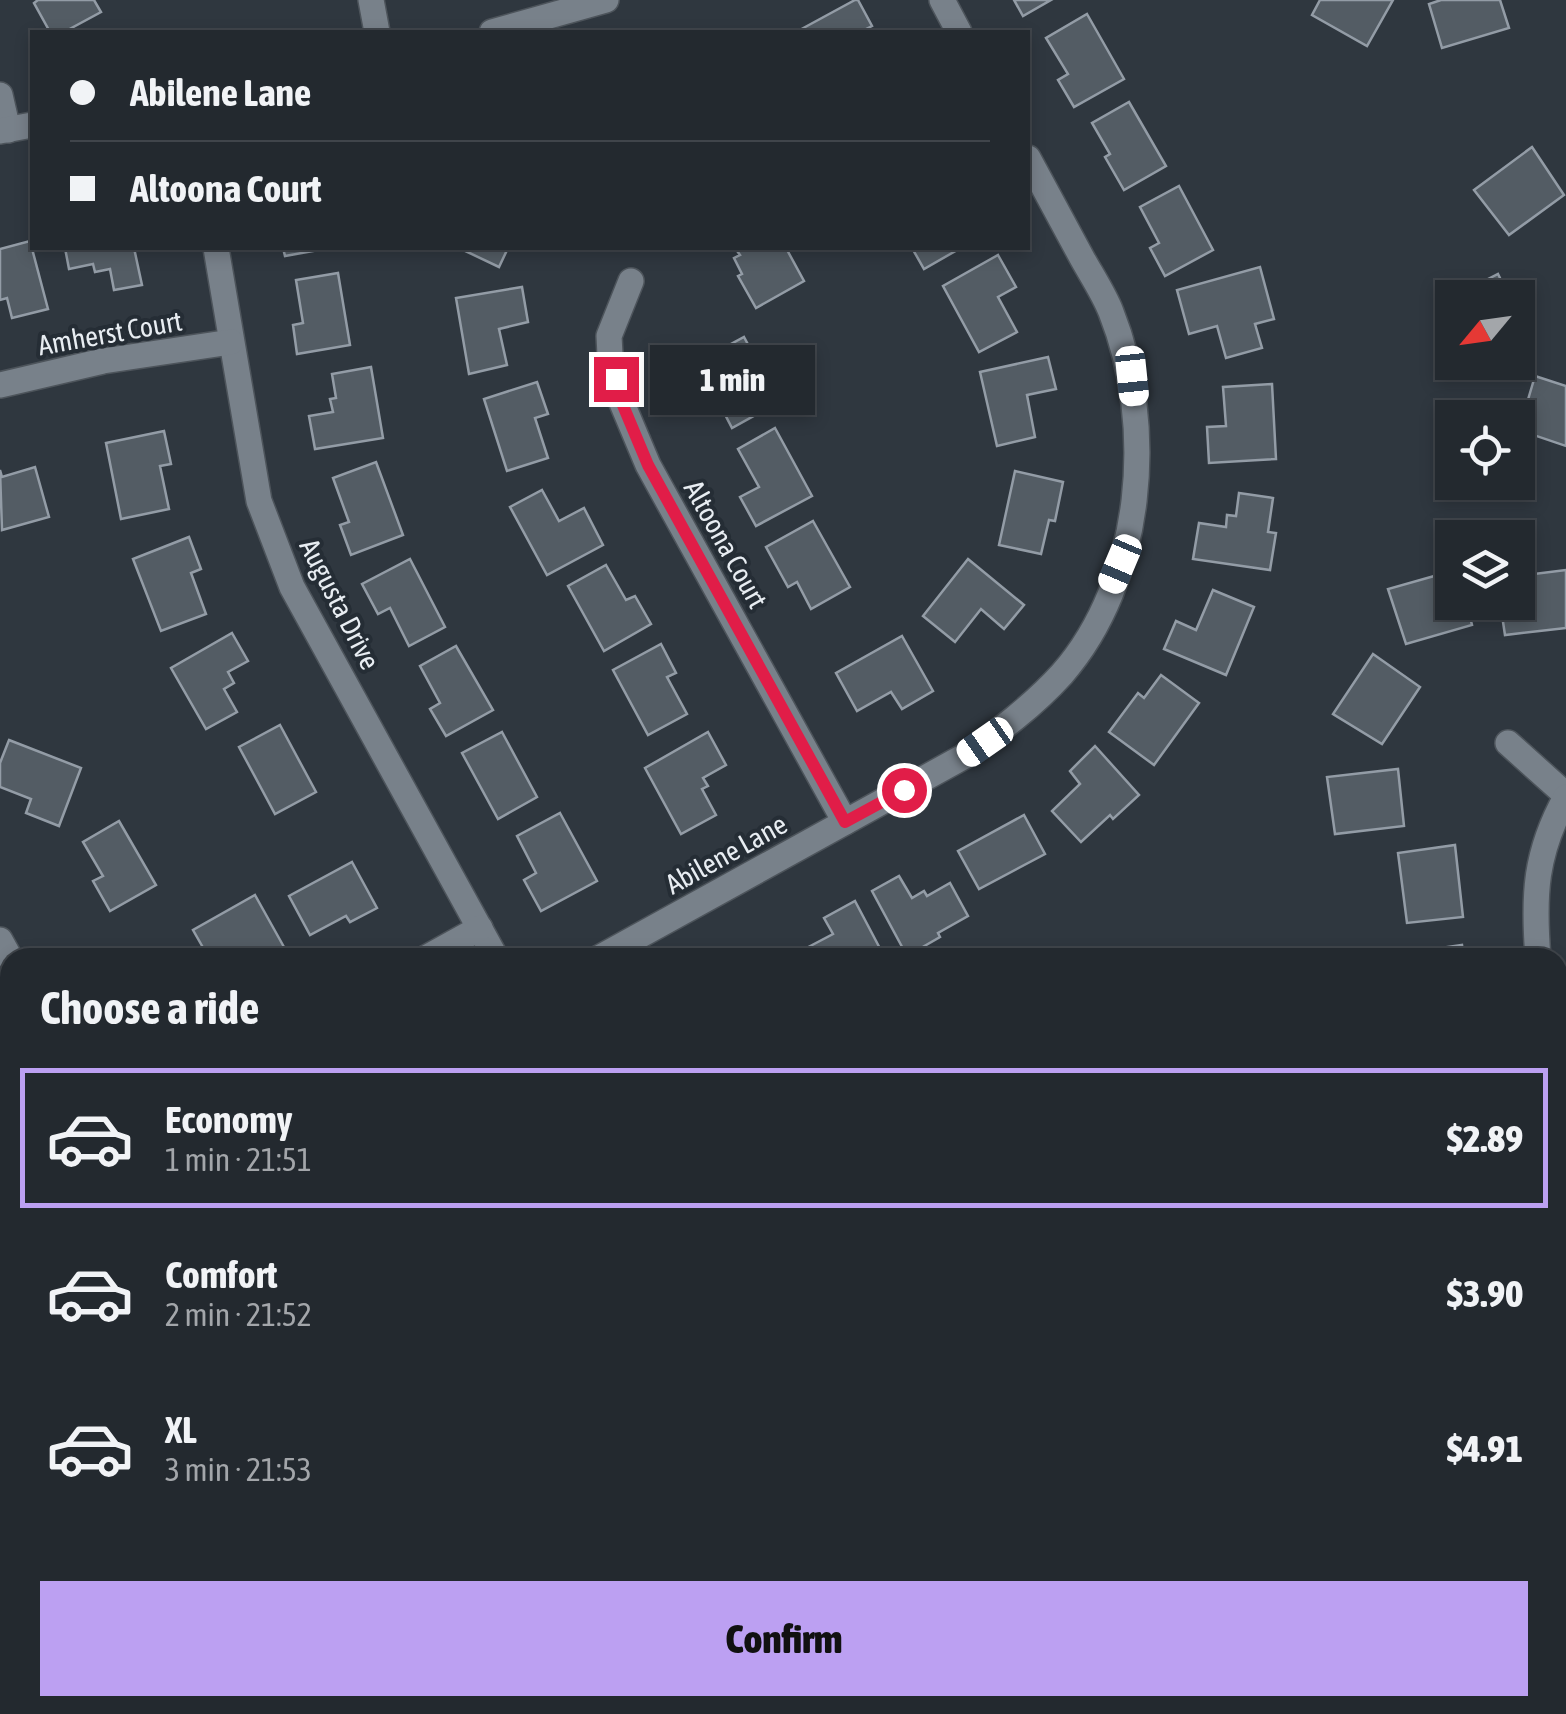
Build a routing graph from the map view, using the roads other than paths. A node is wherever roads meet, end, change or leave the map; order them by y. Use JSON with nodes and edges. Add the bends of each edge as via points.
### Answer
{"nodes":[{"id":1,"x":371,"y":0,"type":"edge"},
{"id":2,"x":606,"y":0,"type":"edge"},
{"id":3,"x":942,"y":0,"type":"edge"},
{"id":4,"x":377,"y":30,"type":"edge"},
{"id":5,"x":499,"y":30,"type":"edge"},
{"id":6,"x":959,"y":30,"type":"edge"},
{"id":7,"x":0,"y":96,"type":"edge"},
{"id":8,"x":14,"y":129,"type":"edge"},
{"id":9,"x":1030,"y":162,"type":"edge"},
{"id":10,"x":216,"y":250,"type":"edge"},
{"id":11,"x":631,"y":281,"type":"dead end"},
{"id":12,"x":231,"y":342,"type":"junction"},
{"id":13,"x":0,"y":385,"type":"edge"},
{"id":14,"x":1508,"y":743,"type":"dead end"},
{"id":15,"x":1566,"y":796,"type":"edge"},
{"id":16,"x":845,"y":822,"type":"junction"},
{"id":17,"x":480,"y":928,"type":"junction"},
{"id":18,"x":444,"y":948,"type":"edge"},
{"id":19,"x":491,"y":948,"type":"edge"},
{"id":20,"x":617,"y":948,"type":"edge"},
{"id":21,"x":1538,"y":948,"type":"edge"}],
"edges":[{"from":1,"to":4,"type":"street"},
{"from":2,"to":5,"type":"street"},
{"from":3,"to":6,"type":"street"},
{"from":7,"to":8,"type":"street"},
{"from":9,"to":16,"type":"street","name":"Abilene Lane","via":[[1110,310],[1132,376],[1139,443],[1120,564],[1097,620],[1063,672],[1007,726]]},
{"from":10,"to":12,"type":"street","name":"Augusta Drive"},
{"from":11,"to":16,"type":"street","name":"Altoona Court","via":[[609,336],[622,403],[648,465]]},
{"from":12,"to":13,"type":"street","name":"Amherst Court"},
{"from":12,"to":17,"type":"street","name":"Augusta Drive","via":[[260,501],[292,587]]},
{"from":14,"to":15,"type":"street"},
{"from":15,"to":21,"type":"street","via":[[1536,873]]},
{"from":16,"to":20,"type":"street","name":"Abilene Lane"},
{"from":17,"to":18,"type":"street"},
{"from":17,"to":19,"type":"street","name":"Augusta Drive"}]}
